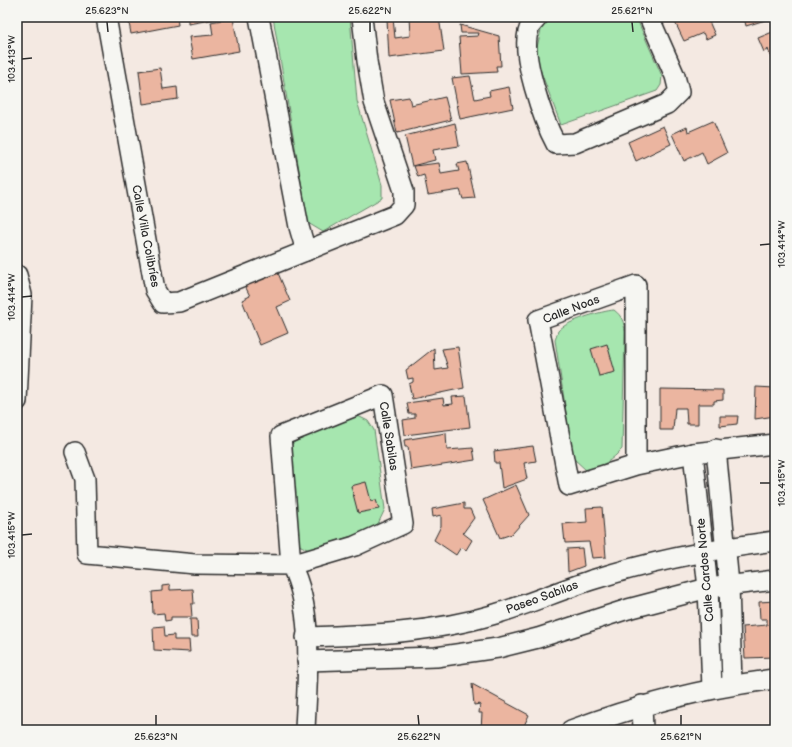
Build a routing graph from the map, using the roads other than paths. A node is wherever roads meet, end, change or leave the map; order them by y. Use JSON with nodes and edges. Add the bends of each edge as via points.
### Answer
{"nodes":[{"id":1,"x":106,"y":17,"type":"edge"},
{"id":2,"x":260,"y":17,"type":"edge"},
{"id":3,"x":362,"y":17,"type":"edge"},
{"id":4,"x":538,"y":17,"type":"edge"},
{"id":5,"x":649,"y":17,"type":"edge"},
{"id":6,"x":306,"y":250,"type":"junction"},
{"id":7,"x":17,"y":275,"type":"edge"},
{"id":8,"x":17,"y":401,"type":"edge"},
{"id":9,"x":775,"y":444,"type":"edge"},
{"id":10,"x":716,"y":449,"type":"junction"},
{"id":11,"x":75,"y":452,"type":"dead end"},
{"id":12,"x":693,"y":453,"type":"junction"},
{"id":13,"x":636,"y":465,"type":"junction"},
{"id":14,"x":775,"y":541,"type":"edge"},
{"id":15,"x":726,"y":547,"type":"junction"},
{"id":16,"x":705,"y":551,"type":"junction"},
{"id":17,"x":291,"y":565,"type":"junction"},
{"id":18,"x":775,"y":580,"type":"edge"},
{"id":19,"x":729,"y":584,"type":"junction"},
{"id":20,"x":708,"y":588,"type":"junction"},
{"id":21,"x":415,"y":630,"type":"junction"},
{"id":22,"x":366,"y":636,"type":"junction"},
{"id":23,"x":306,"y":637,"type":"junction"},
{"id":24,"x":418,"y":657,"type":"junction"},
{"id":25,"x":367,"y":659,"type":"junction"},
{"id":26,"x":307,"y":661,"type":"junction"},
{"id":27,"x":775,"y":679,"type":"edge"},
{"id":28,"x":732,"y":684,"type":"junction"},
{"id":29,"x":712,"y":688,"type":"junction"},
{"id":30,"x":642,"y":705,"type":"junction"},
{"id":31,"x":305,"y":730,"type":"edge"},
{"id":32,"x":571,"y":730,"type":"edge"},
{"id":33,"x":643,"y":730,"type":"edge"}],
"edges":[{"from":1,"to":6,"type":"street","name":"Calle Villa Colibríes","via":[[155,290],[164,303],[179,302]]},
{"from":2,"to":6,"type":"street","via":[[299,227]]},
{"from":3,"to":6,"type":"street","name":"Calle Villa Colibríes","via":[[374,102],[404,191],[404,205],[396,215]]},
{"from":4,"to":5,"type":"street","via":[[529,29],[527,60],[548,130],[556,144],[582,140],[667,104],[679,92],[675,76]]},
{"from":7,"to":8,"type":"street","via":[[22,295]]},
{"from":9,"to":10,"type":"street","name":"Calle Noas"},
{"from":10,"to":12,"type":"street","name":"Calle Noas"},
{"from":10,"to":15,"type":"street","name":"Calle Cardos Norte"},
{"from":11,"to":17,"type":"street","name":"Calle Sabilas","via":[[85,479],[87,554],[195,564]]},
{"from":12,"to":13,"type":"street","name":"Calle Noas"},
{"from":12,"to":16,"type":"street","name":"Calle Cardos Norte"},
{"from":13,"to":13,"type":"street","name":"Calle Noas","via":[[636,293],[636,285],[538,320],[569,486]]},
{"from":14,"to":15,"type":"street","name":"Paseo Sabilas"},
{"from":15,"to":16,"type":"street","name":"Paseo Sabilas"},
{"from":15,"to":19,"type":"street","name":"Calle Cardos Norte"},
{"from":16,"to":20,"type":"street","name":"Calle Cardos Norte"},
{"from":16,"to":21,"type":"street","name":"Paseo Sabilas","via":[[601,577],[492,615]]},
{"from":17,"to":17,"type":"street","name":"Calle Sabilas","via":[[281,436],[383,395],[403,524],[354,546]]},
{"from":17,"to":23,"type":"street","name":"Calle Sabilas","via":[[298,578],[302,595]]},
{"from":18,"to":19,"type":"street"},
{"from":19,"to":20,"type":"street"},
{"from":19,"to":28,"type":"street","name":"Calle Cardos Norte"},
{"from":20,"to":24,"type":"street","via":[[628,609],[504,647]]},
{"from":20,"to":29,"type":"street","name":"Calle Cardos Norte"},
{"from":21,"to":22,"type":"street","name":"Paseo Sabilas"},
{"from":21,"to":24,"type":"street"},
{"from":22,"to":23,"type":"street","name":"Paseo Sabilas"},
{"from":22,"to":25,"type":"street"},
{"from":23,"to":26,"type":"street","name":"Calle Sabilas"},
{"from":24,"to":25,"type":"street"},
{"from":25,"to":26,"type":"street"},
{"from":26,"to":31,"type":"street","name":"Calle Sabilas"},
{"from":27,"to":28,"type":"street"},
{"from":28,"to":29,"type":"street"},
{"from":29,"to":30,"type":"street"},
{"from":30,"to":32,"type":"street"},
{"from":30,"to":33,"type":"street"}]}
